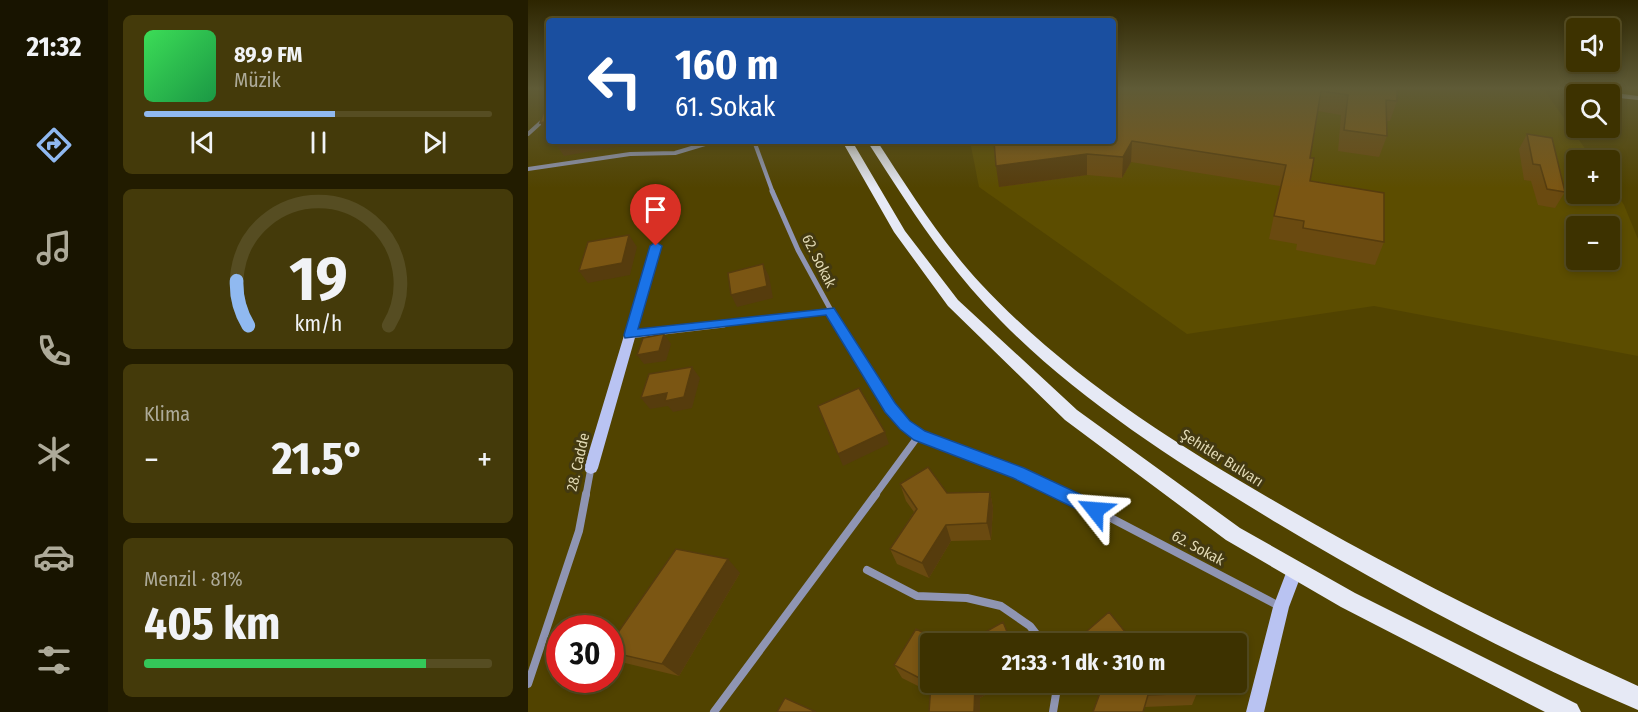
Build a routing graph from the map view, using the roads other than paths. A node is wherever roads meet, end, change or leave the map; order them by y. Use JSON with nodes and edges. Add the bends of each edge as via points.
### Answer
{"nodes":[{"id":1,"x":543,"y":121,"type":"edge"},
{"id":2,"x":528,"y":134,"type":"edge"},
{"id":3,"x":704,"y":144,"type":"edge"},
{"id":4,"x":755,"y":144,"type":"edge"},
{"id":5,"x":849,"y":144,"type":"edge"},
{"id":6,"x":874,"y":144,"type":"edge"},
{"id":7,"x":528,"y":169,"type":"edge"},
{"id":8,"x":656,"y":246,"type":"dead end"},
{"id":9,"x":830,"y":311,"type":"junction"},
{"id":10,"x":630,"y":335,"type":"junction"},
{"id":11,"x":919,"y":435,"type":"junction"},
{"id":12,"x":591,"y":468,"type":"joint"},
{"id":13,"x":867,"y":570,"type":"dead end"},
{"id":14,"x":1294,"y":570,"type":"junction"},
{"id":15,"x":1281,"y":607,"type":"junction"},
{"id":16,"x":1035,"y":633,"type":"edge"},
{"id":17,"x":528,"y":684,"type":"edge"},
{"id":18,"x":1056,"y":693,"type":"edge"},
{"id":19,"x":1638,"y":698,"type":"edge"},
{"id":20,"x":714,"y":712,"type":"edge"},
{"id":21,"x":1053,"y":712,"type":"edge"},
{"id":22,"x":1255,"y":712,"type":"edge"},
{"id":23,"x":1569,"y":712,"type":"edge"}],
"edges":[{"from":1,"to":2,"type":"street"},
{"from":3,"to":7,"type":"street","via":[[667,154],[638,153]]},
{"from":4,"to":9,"type":"street","name":"62. Sokak","via":[[786,225]]},
{"from":5,"to":14,"type":"main road","via":[[925,268],[953,303],[1015,364],[1071,415],[1128,459],[1233,534]]},
{"from":6,"to":19,"type":"main road","name":"Şehitler Bulvarı","via":[[975,286],[1045,352],[1138,426],[1334,547]]},
{"from":8,"to":10,"type":"street","name":"28. Cadde"},
{"from":9,"to":10,"type":"street"},
{"from":9,"to":11,"type":"street","name":"62. Sokak","via":[[890,408]]},
{"from":10,"to":12,"type":"street","name":"28. Cadde"},
{"from":11,"to":15,"type":"street","name":"62. Sokak","via":[[1058,490]]},
{"from":11,"to":20,"type":"street"},
{"from":12,"to":17,"type":"street","name":"28. Cadde","via":[[579,531]]},
{"from":13,"to":16,"type":"street","via":[[924,598],[969,598],[997,604],[1020,616]]},
{"from":14,"to":15,"type":"street"},
{"from":14,"to":23,"type":"main road"},
{"from":15,"to":22,"type":"street"},
{"from":18,"to":21,"type":"street"}]}
